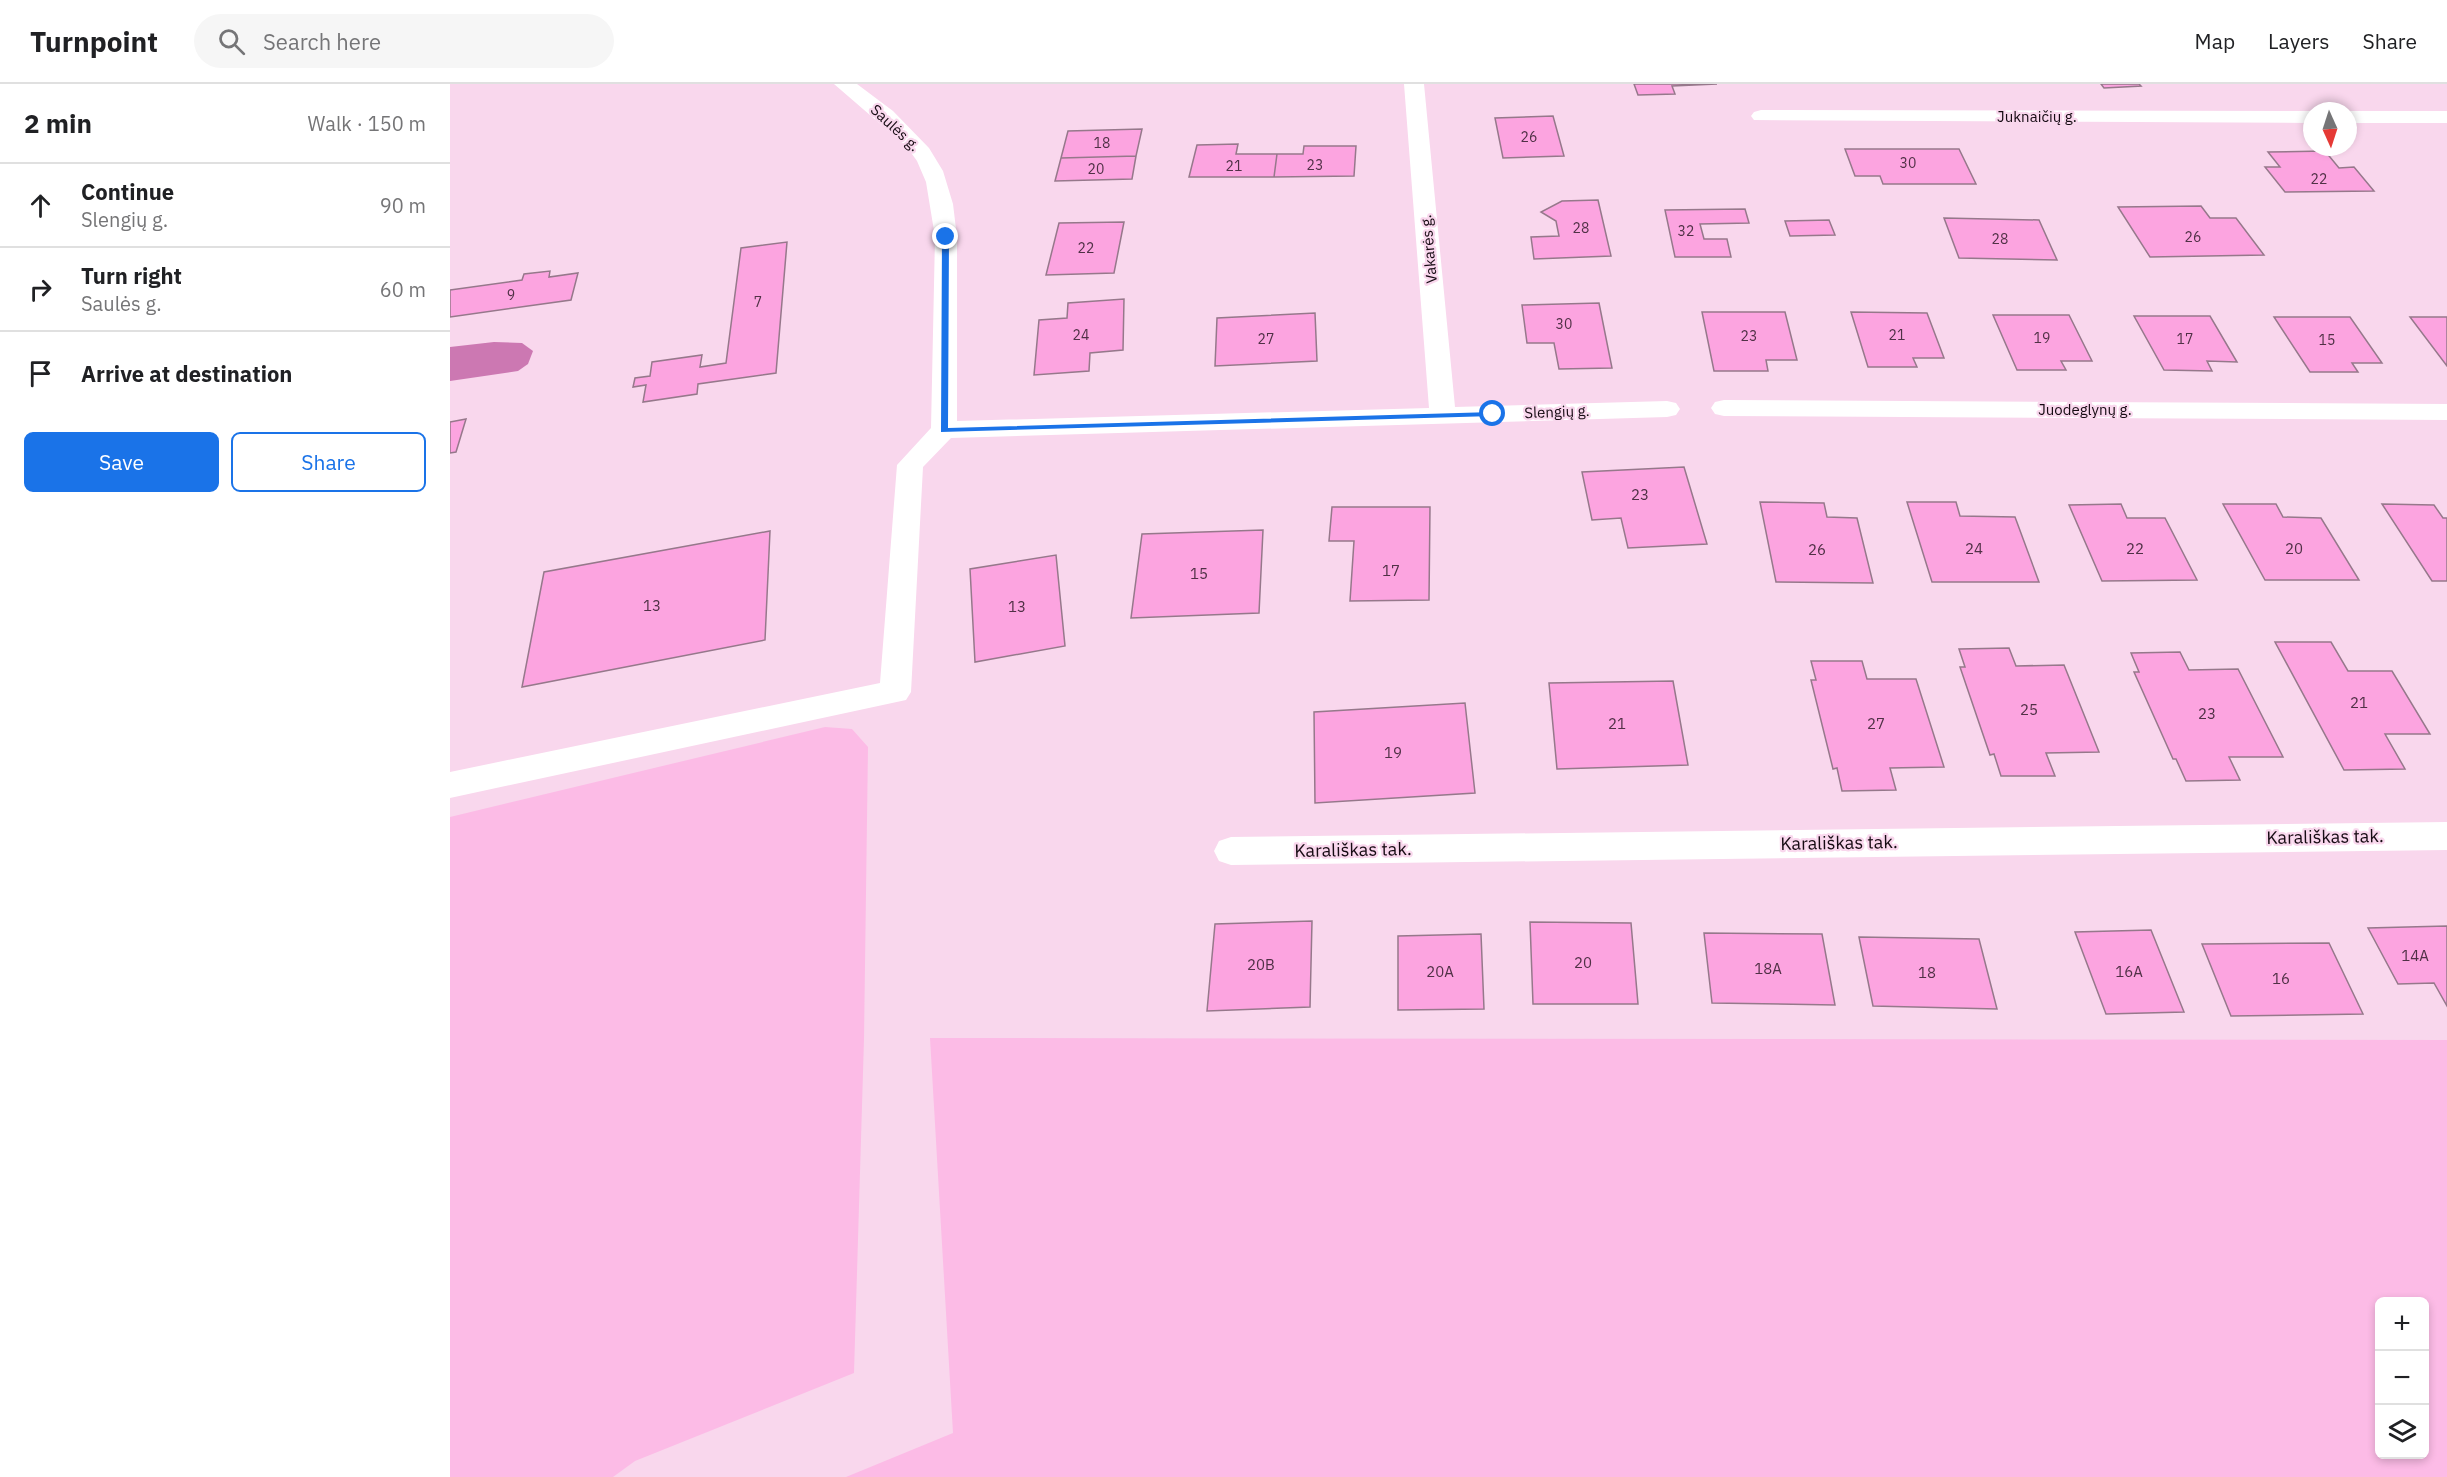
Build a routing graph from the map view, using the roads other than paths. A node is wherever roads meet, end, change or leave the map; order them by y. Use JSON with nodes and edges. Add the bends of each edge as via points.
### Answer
{"nodes":[{"id":1,"x":844,"y":84,"type":"edge"},
{"id":2,"x":1414,"y":84,"type":"edge"},
{"id":3,"x":1761,"y":116,"type":"dead end"},
{"id":4,"x":2303,"y":117,"type":"edge"},
{"id":5,"x":2357,"y":117,"type":"edge"},
{"id":6,"x":2447,"y":117,"type":"edge"},
{"id":7,"x":1724,"y":408,"type":"dead end"},
{"id":8,"x":1667,"y":409,"type":"dead end"},
{"id":9,"x":2447,"y":412,"type":"edge"},
{"id":10,"x":1443,"y":415,"type":"junction"},
{"id":11,"x":944,"y":430,"type":"junction"},
{"id":12,"x":450,"y":785,"type":"edge"},
{"id":13,"x":2447,"y":836,"type":"edge"},
{"id":14,"x":1232,"y":851,"type":"dead end"}],
"edges":[{"from":1,"to":11,"type":"street","name":"Saulės g.","via":[[923,153],[943,208]]},
{"from":2,"to":10,"type":"street","name":"Vakarės g."},
{"from":3,"to":4,"type":"street","name":"Juknaičių g."},
{"from":5,"to":6,"type":"street"},
{"from":7,"to":9,"type":"street","name":"Juodeglynų g."},
{"from":8,"to":10,"type":"street","name":"Slengių g."},
{"from":10,"to":11,"type":"street","name":"Slengių g."},
{"from":11,"to":12,"type":"street","via":[[910,465],[895,692]]},
{"from":13,"to":14,"type":"street","name":"Karališkas tak."}]}
